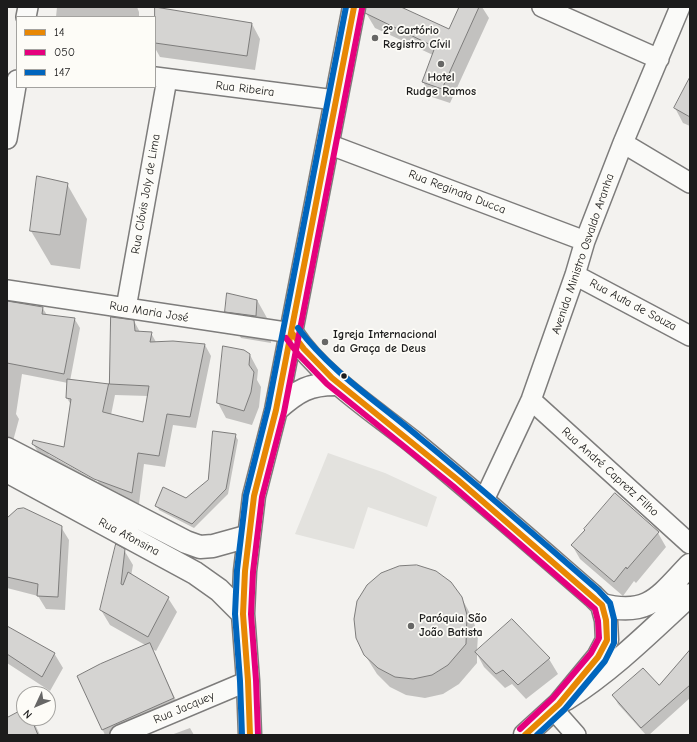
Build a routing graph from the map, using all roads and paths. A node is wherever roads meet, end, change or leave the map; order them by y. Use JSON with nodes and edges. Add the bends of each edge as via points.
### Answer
{"nodes":[{"id":1,"x":354,"y":7,"type":"edge"},
{"id":2,"x":542,"y":7,"type":"edge"},
{"id":3,"x":680,"y":7,"type":"edge"},
{"id":4,"x":658,"y":59,"type":"junction"},
{"id":5,"x":161,"y":78,"type":"edge"},
{"id":6,"x":16,"y":86,"type":"edge"},
{"id":7,"x":335,"y":100,"type":"junction"},
{"id":8,"x":7,"y":139,"type":"edge"},
{"id":9,"x":623,"y":143,"type":"junction"},
{"id":10,"x":328,"y":144,"type":"junction"},
{"id":11,"x":690,"y":183,"type":"edge"},
{"id":12,"x":585,"y":241,"type":"junction"},
{"id":13,"x":575,"y":275,"type":"junction"},
{"id":14,"x":7,"y":290,"type":"edge"},
{"id":15,"x":126,"y":308,"type":"junction"},
{"id":16,"x":292,"y":333,"type":"junction"},
{"id":17,"x":690,"y":336,"type":"edge"},
{"id":18,"x":339,"y":384,"type":"junction"},
{"id":19,"x":531,"y":400,"type":"junction"},
{"id":20,"x":276,"y":410,"type":"junction"},
{"id":21,"x":7,"y":449,"type":"edge"},
{"id":22,"x":7,"y":471,"type":"edge"},
{"id":23,"x":484,"y":500,"type":"junction"},
{"id":24,"x":249,"y":536,"type":"junction"},
{"id":25,"x":690,"y":544,"type":"edge"},
{"id":26,"x":690,"y":565,"type":"edge"},
{"id":27,"x":690,"y":594,"type":"edge"},
{"id":28,"x":602,"y":605,"type":"junction"},
{"id":29,"x":243,"y":614,"type":"junction"},
{"id":30,"x":248,"y":681,"type":"junction"},
{"id":31,"x":556,"y":707,"type":"junction"},
{"id":32,"x":120,"y":735,"type":"edge"},
{"id":33,"x":250,"y":735,"type":"edge"},
{"id":34,"x":525,"y":735,"type":"edge"},
{"id":35,"x":576,"y":735,"type":"edge"}],
"edges":[{"from":1,"to":7,"type":"main road"},
{"from":2,"to":4,"type":"street"},
{"from":3,"to":4,"type":"street","name":"Avenida Ministro Osvaldo Aranha"},
{"from":4,"to":9,"type":"street","name":"Avenida Ministro Osvaldo Aranha"},
{"from":5,"to":7,"type":"street","name":"Rua Ribeira"},
{"from":5,"to":15,"type":"street","name":"Rua Clóvis Joly de Lima"},
{"from":6,"to":8,"type":"street"},
{"from":7,"to":10,"type":"main road"},
{"from":9,"to":11,"type":"street"},
{"from":9,"to":12,"type":"street","name":"Avenida Ministro Osvaldo Aranha"},
{"from":10,"to":12,"type":"street","name":"Rua Reginata Ducca"},
{"from":10,"to":16,"type":"main road"},
{"from":12,"to":13,"type":"street","name":"Avenida Ministro Osvaldo Aranha"},
{"from":13,"to":17,"type":"street","name":"Rua Auta de Souza"},
{"from":13,"to":19,"type":"street","name":"Avenida Ministro Osvaldo Aranha"},
{"from":14,"to":15,"type":"street","name":"Rua Maria José"},
{"from":15,"to":16,"type":"street","name":"Rua Maria José"},
{"from":16,"to":18,"type":"main road","via":[[309,356]]},
{"from":16,"to":20,"type":"main road"},
{"from":18,"to":20,"type":"main road","via":[[324,383],[312,386]]},
{"from":18,"to":23,"type":"main road"},
{"from":19,"to":23,"type":"street","name":"Avenida Ministro Osvaldo Aranha"},
{"from":19,"to":25,"type":"street","name":"Rua André Capretz Filho"},
{"from":20,"to":24,"type":"main road","via":[[254,496]]},
{"from":21,"to":24,"type":"main road","name":"Rua Afonsina","via":[[200,547],[214,546]]},
{"from":22,"to":29,"type":"main road","name":"Rua Afonsina","via":[[195,573],[219,590]]},
{"from":23,"to":28,"type":"main road"},
{"from":24,"to":29,"type":"main road","via":[[244,571]]},
{"from":26,"to":28,"type":"main road","via":[[656,599],[645,606],[616,609]]},
{"from":27,"to":31,"type":"main road","via":[[598,677]]},
{"from":28,"to":31,"type":"main road","via":[[606,620],[606,640],[598,657]]},
{"from":29,"to":30,"type":"main road"},
{"from":30,"to":32,"type":"street","name":"Rua Jacquey"},
{"from":30,"to":33,"type":"main road"},
{"from":31,"to":34,"type":"main road"},
{"from":31,"to":35,"type":"street"}]}
